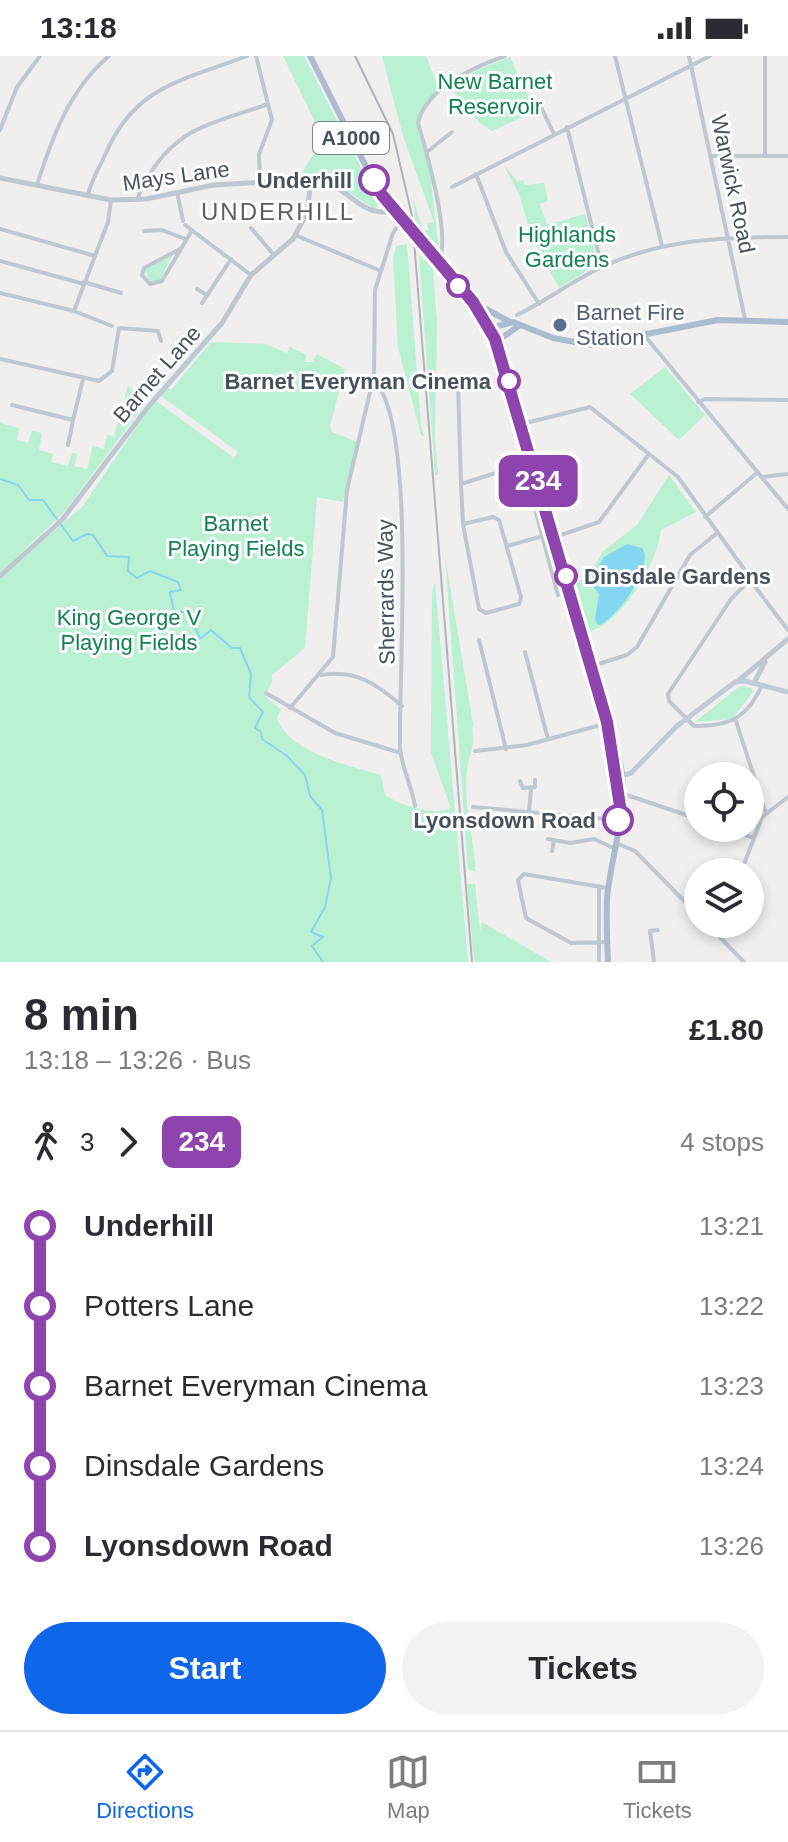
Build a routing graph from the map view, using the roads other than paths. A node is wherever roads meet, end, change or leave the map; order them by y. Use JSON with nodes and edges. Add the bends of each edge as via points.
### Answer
{"nodes":[{"id":1,"x":109,"y":56,"type":"edge"},
{"id":2,"x":247,"y":56,"type":"edge"},
{"id":3,"x":256,"y":56,"type":"edge"},
{"id":4,"x":310,"y":56,"type":"edge"},
{"id":5,"x":505,"y":56,"type":"edge"},
{"id":6,"x":615,"y":56,"type":"edge"},
{"id":7,"x":689,"y":56,"type":"edge"},
{"id":8,"x":710,"y":56,"type":"edge"},
{"id":9,"x":765,"y":56,"type":"edge"},
{"id":10,"x":37,"y":57,"type":"edge"},
{"id":11,"x":691,"y":66,"type":"junction"},
{"id":12,"x":625,"y":98,"type":"junction"},
{"id":13,"x":538,"y":101,"type":"dead end"},
{"id":14,"x":268,"y":104,"type":"junction"},
{"id":15,"x":567,"y":127,"type":"junction"},
{"id":16,"x":0,"y":130,"type":"edge"},
{"id":17,"x":452,"y":132,"type":"dead end"},
{"id":18,"x":554,"y":134,"type":"junction"},
{"id":19,"x":427,"y":152,"type":"junction"},
{"id":20,"x":710,"y":156,"type":"junction"},
{"id":21,"x":765,"y":156,"type":"junction"},
{"id":22,"x":788,"y":156,"type":"edge"},
{"id":23,"x":476,"y":174,"type":"junction"},
{"id":24,"x":0,"y":178,"type":"edge"},
{"id":25,"x":311,"y":180,"type":"junction"},
{"id":26,"x":260,"y":182,"type":"junction"},
{"id":27,"x":37,"y":187,"type":"junction"},
{"id":28,"x":452,"y":187,"type":"dead end"},
{"id":29,"x":177,"y":192,"type":"junction"},
{"id":30,"x":88,"y":198,"type":"junction"},
{"id":31,"x":111,"y":200,"type":"junction"},
{"id":32,"x":138,"y":200,"type":"junction"},
{"id":33,"x":388,"y":208,"type":"junction"},
{"id":34,"x":401,"y":222,"type":"junction"},
{"id":35,"x":251,"y":228,"type":"dead end"},
{"id":36,"x":0,"y":229,"type":"edge"},
{"id":37,"x":144,"y":231,"type":"dead end"},
{"id":38,"x":191,"y":232,"type":"junction"},
{"id":39,"x":295,"y":235,"type":"junction"},
{"id":40,"x":728,"y":237,"type":"junction"},
{"id":41,"x":788,"y":237,"type":"edge"},
{"id":42,"x":185,"y":239,"type":"junction"},
{"id":43,"x":662,"y":246,"type":"junction"},
{"id":44,"x":180,"y":249,"type":"junction"},
{"id":45,"x":274,"y":255,"type":"junction"},
{"id":46,"x":95,"y":256,"type":"junction"},
{"id":47,"x":231,"y":259,"type":"junction"},
{"id":48,"x":0,"y":261,"type":"edge"},
{"id":49,"x":437,"y":262,"type":"junction"},
{"id":50,"x":602,"y":267,"type":"junction"},
{"id":51,"x":381,"y":271,"type":"junction"},
{"id":52,"x":251,"y":275,"type":"junction"},
{"id":53,"x":84,"y":283,"type":"junction"},
{"id":54,"x":197,"y":289,"type":"dead end"},
{"id":55,"x":0,"y":293,"type":"edge"},
{"id":56,"x":121,"y":293,"type":"dead end"},
{"id":57,"x":207,"y":295,"type":"junction"},
{"id":58,"x":473,"y":302,"type":"junction"},
{"id":59,"x":202,"y":303,"type":"dead end"},
{"id":60,"x":540,"y":304,"type":"junction"},
{"id":61,"x":74,"y":311,"type":"junction"},
{"id":62,"x":517,"y":315,"type":"dead end"},
{"id":63,"x":745,"y":319,"type":"junction"},
{"id":64,"x":510,"y":322,"type":"junction"},
{"id":65,"x":788,"y":322,"type":"edge"},
{"id":66,"x":520,"y":325,"type":"junction"},
{"id":67,"x":115,"y":328,"type":"junction"},
{"id":68,"x":490,"y":328,"type":"junction"},
{"id":69,"x":645,"y":336,"type":"junction"},
{"id":70,"x":161,"y":341,"type":"dead end"},
{"id":71,"x":496,"y":342,"type":"junction"},
{"id":72,"x":1,"y":359,"type":"edge"},
{"id":73,"x":83,"y":379,"type":"junction"},
{"id":74,"x":373,"y":380,"type":"junction"},
{"id":75,"x":458,"y":384,"type":"dead end"},
{"id":76,"x":788,"y":400,"type":"edge"},
{"id":77,"x":698,"y":402,"type":"junction"},
{"id":78,"x":12,"y":405,"type":"dead end"},
{"id":79,"x":73,"y":420,"type":"junction"},
{"id":80,"x":522,"y":424,"type":"junction"},
{"id":81,"x":68,"y":445,"type":"dead end"},
{"id":82,"x":649,"y":454,"type":"junction"},
{"id":83,"x":532,"y":461,"type":"junction"},
{"id":84,"x":523,"y":464,"type":"junction"},
{"id":85,"x":788,"y":474,"type":"edge"},
{"id":86,"x":760,"y":475,"type":"junction"},
{"id":87,"x":461,"y":484,"type":"junction"},
{"id":88,"x":544,"y":503,"type":"junction"},
{"id":89,"x":535,"y":506,"type":"junction"},
{"id":90,"x":788,"y":509,"type":"edge"},
{"id":91,"x":705,"y":517,"type":"junction"},
{"id":92,"x":463,"y":524,"type":"junction"},
{"id":93,"x":717,"y":533,"type":"junction"},
{"id":94,"x":544,"y":535,"type":"junction"},
{"id":95,"x":555,"y":537,"type":"junction"},
{"id":96,"x":507,"y":546,"type":"junction"},
{"id":97,"x":559,"y":553,"type":"junction"},
{"id":98,"x":550,"y":556,"type":"junction"},
{"id":99,"x":0,"y":576,"type":"edge"},
{"id":100,"x":748,"y":581,"type":"junction"},
{"id":101,"x":558,"y":595,"type":"dead end"},
{"id":102,"x":788,"y":630,"type":"edge"},
{"id":103,"x":479,"y":640,"type":"dead end"},
{"id":104,"x":787,"y":642,"type":"edge"},
{"id":105,"x":525,"y":652,"type":"dead end"},
{"id":106,"x":765,"y":661,"type":"junction"},
{"id":107,"x":592,"y":666,"type":"junction"},
{"id":108,"x":754,"y":667,"type":"junction"},
{"id":109,"x":762,"y":668,"type":"junction"},
{"id":110,"x":318,"y":675,"type":"junction"},
{"id":111,"x":738,"y":681,"type":"junction"},
{"id":112,"x":752,"y":682,"type":"junction"},
{"id":113,"x":764,"y":686,"type":"junction"},
{"id":114,"x":788,"y":692,"type":"edge"},
{"id":115,"x":266,"y":693,"type":"dead end"},
{"id":116,"x":403,"y":707,"type":"junction"},
{"id":117,"x":290,"y":708,"type":"junction"},
{"id":118,"x":686,"y":719,"type":"junction"},
{"id":119,"x":736,"y":721,"type":"junction"},
{"id":120,"x":608,"y":723,"type":"junction"},
{"id":121,"x":548,"y":739,"type":"junction"},
{"id":122,"x":506,"y":749,"type":"junction"},
{"id":123,"x":475,"y":751,"type":"dead end"},
{"id":124,"x":401,"y":753,"type":"junction"},
{"id":125,"x":619,"y":774,"type":"junction"},
{"id":126,"x":535,"y":780,"type":"dead end"},
{"id":127,"x":520,"y":781,"type":"dead end"},
{"id":128,"x":531,"y":789,"type":"junction"},
{"id":129,"x":620,"y":793,"type":"junction"},
{"id":130,"x":788,"y":797,"type":"edge"},
{"id":131,"x":415,"y":806,"type":"dead end"},
{"id":132,"x":473,"y":807,"type":"dead end"},
{"id":133,"x":765,"y":811,"type":"joint"},
{"id":134,"x":529,"y":812,"type":"junction"},
{"id":135,"x":684,"y":814,"type":"edge"},
{"id":136,"x":618,"y":820,"type":"junction"},
{"id":137,"x":616,"y":846,"type":"junction"},
{"id":138,"x":552,"y":851,"type":"dead end"},
{"id":139,"x":599,"y":886,"type":"junction"},
{"id":140,"x":609,"y":888,"type":"junction"},
{"id":141,"x":684,"y":901,"type":"edge"},
{"id":142,"x":658,"y":930,"type":"dead end"},
{"id":143,"x":721,"y":938,"type":"edge"},
{"id":144,"x":603,"y":942,"type":"junction"},
{"id":145,"x":599,"y":962,"type":"edge"},
{"id":146,"x":608,"y":962,"type":"edge"},
{"id":147,"x":654,"y":962,"type":"edge"},
{"id":148,"x":744,"y":962,"type":"edge"}],
"edges":[{"from":1,"to":27,"type":"street","via":[[75,96],[55,133]]},
{"from":2,"to":30,"type":"street","via":[[136,104],[112,137]]},
{"from":3,"to":14,"type":"street"},
{"from":4,"to":33,"type":"main road","number":"A1000"},
{"from":5,"to":19,"type":"street","via":[[468,71],[429,103],[418,123]]},
{"from":6,"to":12,"type":"street"},
{"from":7,"to":11,"type":"street","name":"Warwick Road"},
{"from":8,"to":11,"type":"street"},
{"from":9,"to":21,"type":"street"},
{"from":10,"to":16,"type":"street","via":[[17,87]]},
{"from":11,"to":12,"type":"street"},
{"from":11,"to":20,"type":"street","name":"Warwick Road"},
{"from":12,"to":15,"type":"street"},
{"from":12,"to":43,"type":"street"},
{"from":13,"to":18,"type":"street"},
{"from":14,"to":26,"type":"street","via":[[272,120],[259,154]]},
{"from":14,"to":32,"type":"street","via":[[178,138],[160,158]]},
{"from":15,"to":18,"type":"street"},
{"from":15,"to":50,"type":"street"},
{"from":17,"to":19,"type":"street"},
{"from":18,"to":23,"type":"street"},
{"from":19,"to":49,"type":"street","via":[[442,249]]},
{"from":20,"to":21,"type":"street"},
{"from":20,"to":40,"type":"street","name":"Warwick Road"},
{"from":21,"to":22,"type":"street"},
{"from":23,"to":28,"type":"street"},
{"from":23,"to":60,"type":"street","via":[[506,252]]},
{"from":24,"to":27,"type":"street","name":"Mays Lane"},
{"from":25,"to":26,"type":"street","name":"Mays Lane"},
{"from":25,"to":33,"type":"street","via":[[331,184],[368,211]]},
{"from":25,"to":39,"type":"street","name":"Barnet Lane","via":[[307,213]]},
{"from":26,"to":29,"type":"street","name":"Mays Lane"},
{"from":27,"to":30,"type":"street","name":"Mays Lane"},
{"from":29,"to":32,"type":"street","name":"Mays Lane"},
{"from":29,"to":38,"type":"street"},
{"from":30,"to":31,"type":"street","name":"Mays Lane"},
{"from":31,"to":32,"type":"street","name":"Mays Lane"},
{"from":31,"to":46,"type":"street"},
{"from":33,"to":34,"type":"main road","number":"A1000"},
{"from":34,"to":49,"type":"main road","number":"A1000"},
{"from":34,"to":51,"type":"street"},
{"from":35,"to":45,"type":"street"},
{"from":36,"to":46,"type":"street"},
{"from":37,"to":42,"type":"street","via":[[162,230]]},
{"from":38,"to":42,"type":"street"},
{"from":38,"to":47,"type":"street"},
{"from":39,"to":45,"type":"street","name":"Barnet Lane"},
{"from":39,"to":51,"type":"street"},
{"from":40,"to":41,"type":"street"},
{"from":40,"to":43,"type":"street"},
{"from":40,"to":63,"type":"street","name":"Warwick Road"},
{"from":42,"to":44,"type":"street"},
{"from":43,"to":50,"type":"street"},
{"from":44,"to":44,"type":"street","via":[[160,283],[152,285],[143,277],[145,267]]},
{"from":45,"to":52,"type":"street","name":"Barnet Lane"},
{"from":46,"to":53,"type":"street"},
{"from":47,"to":52,"type":"street"},
{"from":47,"to":57,"type":"street"},
{"from":48,"to":53,"type":"street"},
{"from":49,"to":58,"type":"main road","number":"A1000"},
{"from":50,"to":60,"type":"street"},
{"from":51,"to":74,"type":"street","via":[[374,300]]},
{"from":52,"to":99,"type":"street","name":"Barnet Lane","via":[[222,323],[145,410],[61,522]]},
{"from":53,"to":56,"type":"street"},
{"from":53,"to":61,"type":"street"},
{"from":54,"to":57,"type":"street"},
{"from":55,"to":61,"type":"street"},
{"from":57,"to":59,"type":"street"},
{"from":58,"to":64,"type":"main road"},
{"from":58,"to":68,"type":"main road","number":"A1000"},
{"from":60,"to":62,"type":"street"},
{"from":61,"to":67,"type":"street"},
{"from":63,"to":65,"type":"main road"},
{"from":63,"to":69,"type":"main road"},
{"from":64,"to":66,"type":"main road"},
{"from":64,"to":68,"type":"main road"},
{"from":66,"to":69,"type":"main road","via":[[581,344]]},
{"from":66,"to":71,"type":"main road"},
{"from":67,"to":70,"type":"street","via":[[158,331]]},
{"from":67,"to":73,"type":"street","via":[[111,374],[99,381]]},
{"from":68,"to":71,"type":"main road","number":"A1000"},
{"from":69,"to":77,"type":"street"},
{"from":71,"to":80,"type":"main road","number":"A1000"},
{"from":72,"to":73,"type":"street"},
{"from":73,"to":79,"type":"street"},
{"from":74,"to":110,"type":"street","via":[[347,490],[333,657]]},
{"from":74,"to":116,"type":"street","name":"Sherrards Way","via":[[388,414],[397,465]]},
{"from":75,"to":87,"type":"street"},
{"from":76,"to":77,"type":"street"},
{"from":77,"to":86,"type":"street"},
{"from":78,"to":79,"type":"street"},
{"from":79,"to":81,"type":"street"},
{"from":80,"to":82,"type":"street","via":[[587,406]]},
{"from":80,"to":83,"type":"main road","number":"A1000"},
{"from":82,"to":91,"type":"street","via":[[678,477]]},
{"from":82,"to":95,"type":"street","via":[[599,522]]},
{"from":83,"to":84,"type":"street"},
{"from":83,"to":88,"type":"main road","number":"A1000"},
{"from":84,"to":87,"type":"street"},
{"from":84,"to":89,"type":"street"},
{"from":85,"to":86,"type":"street"},
{"from":86,"to":90,"type":"street"},
{"from":86,"to":91,"type":"street"},
{"from":87,"to":92,"type":"street"},
{"from":88,"to":89,"type":"street"},
{"from":88,"to":95,"type":"main road","number":"A1000"},
{"from":89,"to":94,"type":"street"},
{"from":91,"to":93,"type":"street"},
{"from":92,"to":96,"type":"street","via":[[495,517]]},
{"from":92,"to":96,"type":"street","via":[[481,612],[521,602]]},
{"from":93,"to":100,"type":"street"},
{"from":93,"to":107,"type":"street","via":[[690,555],[637,647]]},
{"from":94,"to":96,"type":"street"},
{"from":94,"to":98,"type":"street"},
{"from":95,"to":97,"type":"main road","number":"A1000"},
{"from":97,"to":98,"type":"street"},
{"from":97,"to":107,"type":"main road","number":"A1000"},
{"from":98,"to":101,"type":"street"},
{"from":100,"to":102,"type":"street"},
{"from":100,"to":118,"type":"street","via":[[668,694]]},
{"from":103,"to":122,"type":"street"},
{"from":104,"to":106,"type":"street"},
{"from":105,"to":121,"type":"street"},
{"from":106,"to":108,"type":"street"},
{"from":106,"to":109,"type":"street"},
{"from":107,"to":120,"type":"main road","number":"A1000"},
{"from":108,"to":111,"type":"street"},
{"from":108,"to":112,"type":"street"},
{"from":109,"to":112,"type":"street"},
{"from":109,"to":113,"type":"street"},
{"from":110,"to":116,"type":"street","via":[[364,678]]},
{"from":110,"to":117,"type":"street"},
{"from":111,"to":112,"type":"main road"},
{"from":111,"to":118,"type":"main road"},
{"from":112,"to":113,"type":"main road"},
{"from":113,"to":114,"type":"main road"},
{"from":113,"to":119,"type":"street"},
{"from":115,"to":117,"type":"street"},
{"from":116,"to":124,"type":"street","name":"Sherrards Way"},
{"from":117,"to":124,"type":"street","via":[[335,733]]},
{"from":118,"to":119,"type":"street","via":[[694,726]]},
{"from":118,"to":125,"type":"main road","via":[[634,769]]},
{"from":119,"to":133,"type":"street"},
{"from":120,"to":121,"type":"street"},
{"from":120,"to":125,"type":"main road","number":"A1000"},
{"from":121,"to":122,"type":"street"},
{"from":122,"to":123,"type":"street"},
{"from":124,"to":131,"type":"street","name":"Sherrards Way"},
{"from":125,"to":129,"type":"main road","number":"A1000"},
{"from":126,"to":128,"type":"street"},
{"from":127,"to":128,"type":"street"},
{"from":128,"to":134,"type":"street"},
{"from":129,"to":135,"type":"street"},
{"from":129,"to":136,"type":"main road","number":"A1000"},
{"from":130,"to":133,"type":"street"},
{"from":132,"to":134,"type":"street"},
{"from":134,"to":136,"type":"street"},
{"from":136,"to":137,"type":"main road","number":"A1000"},
{"from":137,"to":138,"type":"street","via":[[594,839],[551,839]]},
{"from":137,"to":140,"type":"main road","number":"A1000"},
{"from":137,"to":141,"type":"street","via":[[635,851]]},
{"from":139,"to":140,"type":"street"},
{"from":139,"to":144,"type":"street"},
{"from":139,"to":144,"type":"street","via":[[524,874],[518,880],[526,918],[571,943]]},
{"from":140,"to":144,"type":"main road","number":"A1000"},
{"from":142,"to":147,"type":"street","via":[[650,931]]},
{"from":143,"to":148,"type":"street"},
{"from":144,"to":145,"type":"street"},
{"from":144,"to":146,"type":"main road","number":"A1000"}]}
